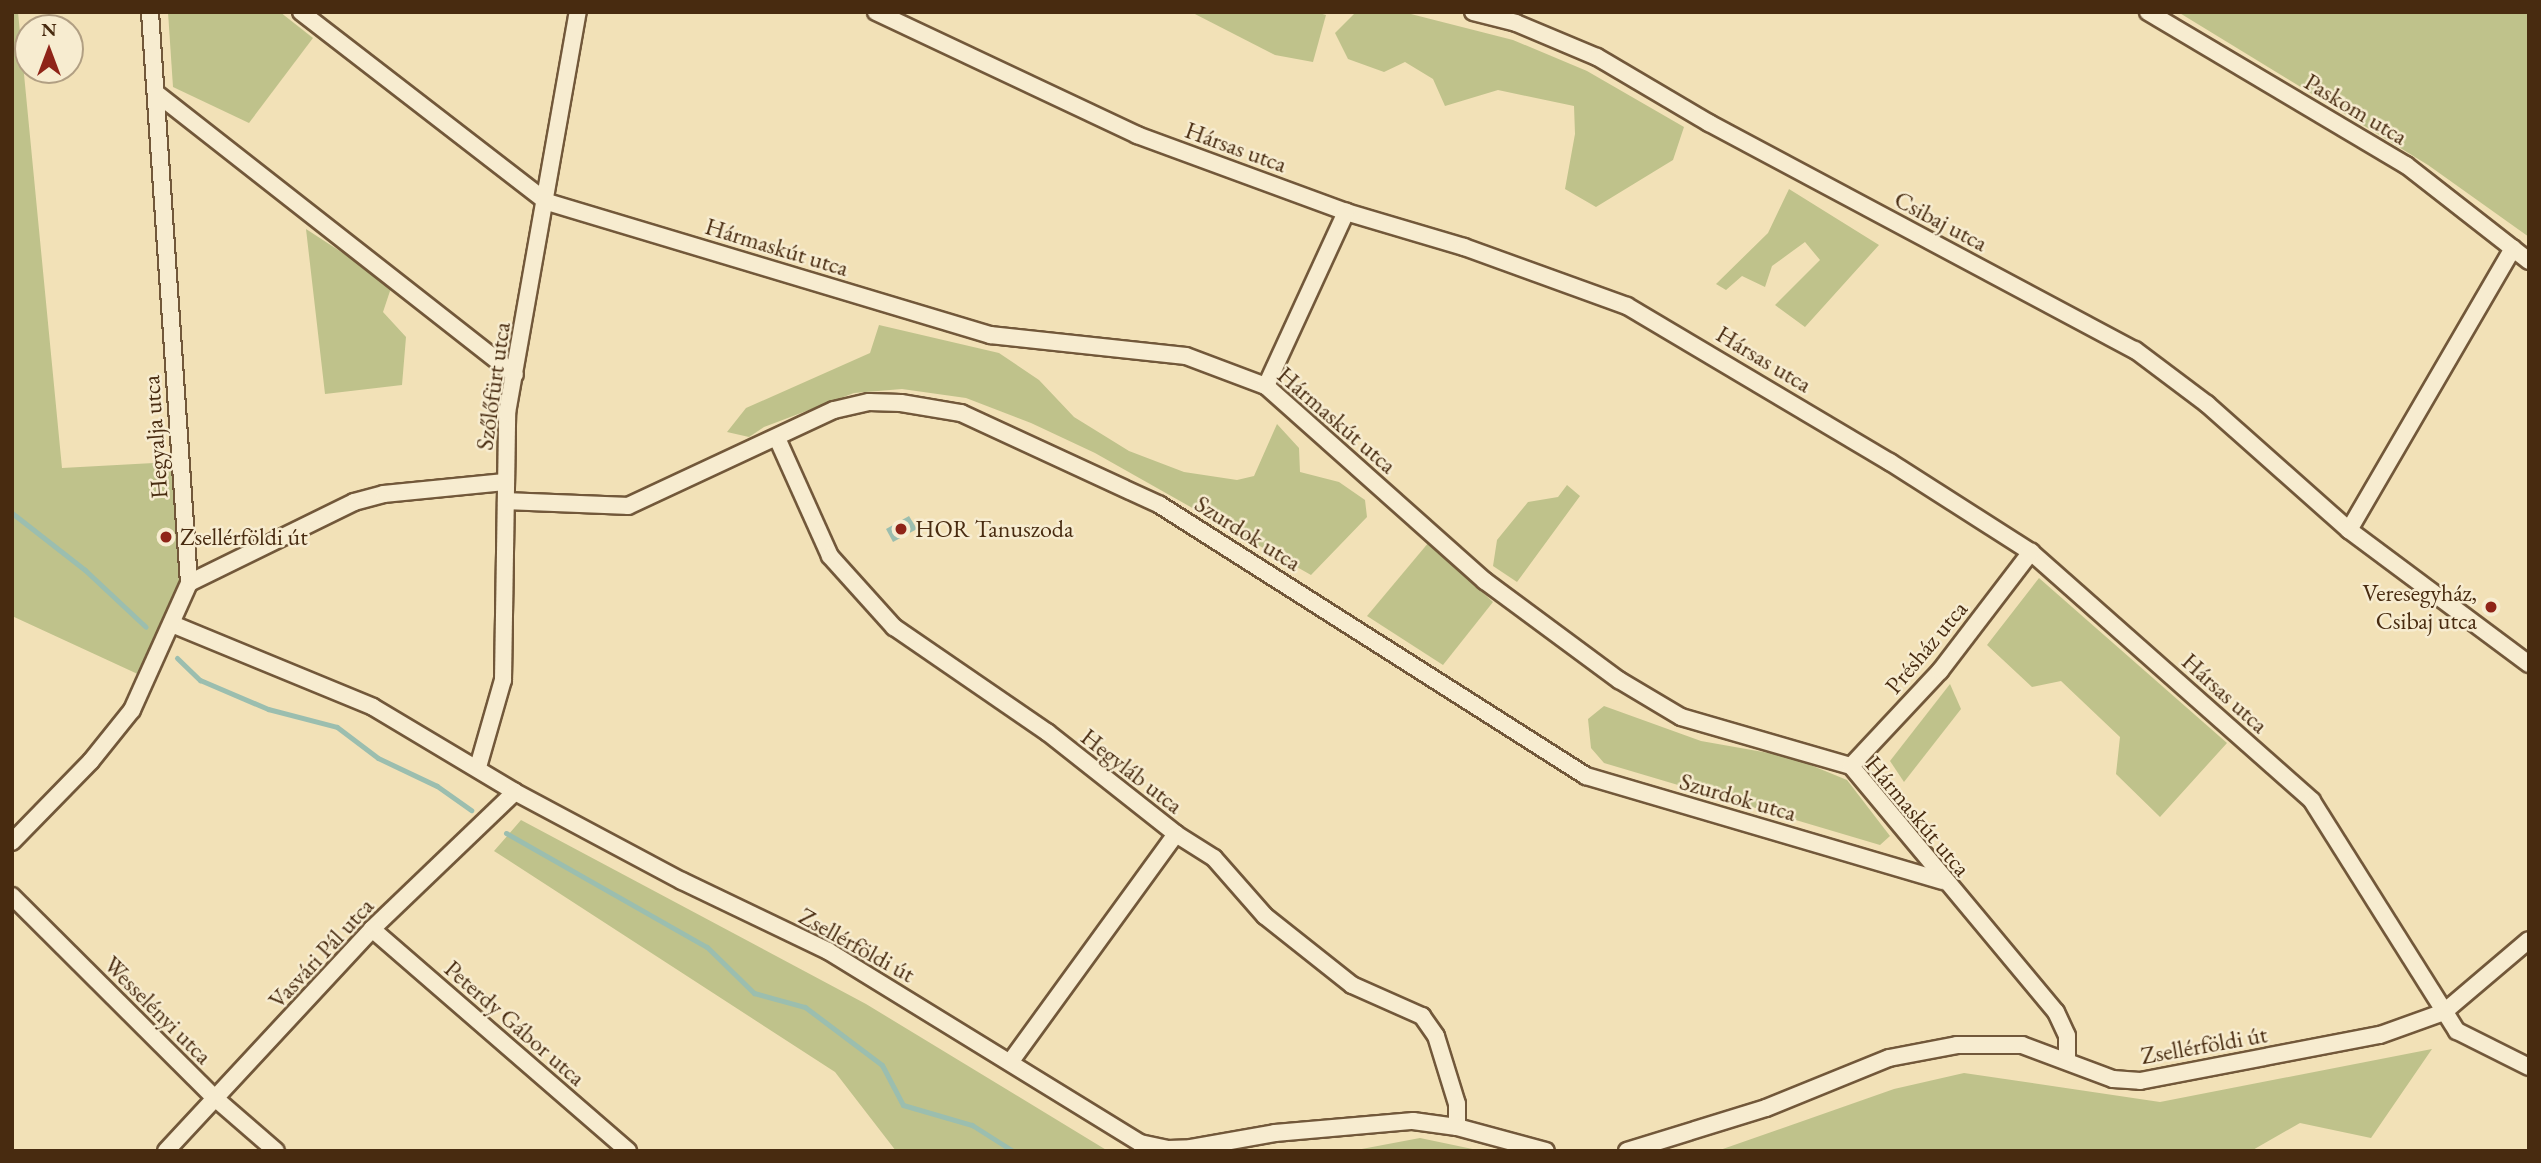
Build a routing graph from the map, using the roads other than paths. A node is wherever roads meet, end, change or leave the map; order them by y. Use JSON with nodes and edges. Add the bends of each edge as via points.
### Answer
{"nodes":[{"id":1,"x":150,"y":12,"type":"edge"},
{"id":2,"x":302,"y":12,"type":"edge"},
{"id":3,"x":578,"y":12,"type":"edge"},
{"id":4,"x":876,"y":12,"type":"edge"},
{"id":5,"x":1473,"y":12,"type":"edge"},
{"id":6,"x":2148,"y":12,"type":"edge"},
{"id":7,"x":156,"y":93,"type":"junction"},
{"id":8,"x":547,"y":202,"type":"junction"},
{"id":9,"x":1346,"y":212,"type":"junction"},
{"id":10,"x":2513,"y":248,"type":"junction"},
{"id":11,"x":2529,"y":261,"type":"edge"},
{"id":12,"x":515,"y":374,"type":"junction"},
{"id":13,"x":1266,"y":386,"type":"junction"},
{"id":14,"x":777,"y":438,"type":"junction"},
{"id":15,"x":504,"y":482,"type":"junction"},
{"id":16,"x":506,"y":501,"type":"junction"},
{"id":17,"x":2349,"y":530,"type":"junction"},
{"id":18,"x":2031,"y":552,"type":"junction"},
{"id":19,"x":189,"y":583,"type":"junction"},
{"id":20,"x":172,"y":624,"type":"junction"},
{"id":21,"x":2529,"y":664,"type":"edge"},
{"id":22,"x":1851,"y":766,"type":"junction"},
{"id":23,"x":478,"y":767,"type":"junction"},
{"id":24,"x":515,"y":792,"type":"junction"},
{"id":25,"x":1176,"y":834,"type":"junction"},
{"id":26,"x":12,"y":842,"type":"edge"},
{"id":27,"x":1943,"y":881,"type":"junction"},
{"id":28,"x":12,"y":896,"type":"edge"},
{"id":29,"x":372,"y":929,"type":"junction"},
{"id":30,"x":2529,"y":940,"type":"edge"},
{"id":31,"x":2444,"y":1012,"type":"junction"},
{"id":32,"x":1011,"y":1061,"type":"junction"},
{"id":33,"x":2067,"y":1061,"type":"junction"},
{"id":34,"x":2529,"y":1067,"type":"edge"},
{"id":35,"x":216,"y":1099,"type":"junction"},
{"id":36,"x":1457,"y":1126,"type":"junction"},
{"id":37,"x":166,"y":1151,"type":"edge"},
{"id":38,"x":276,"y":1151,"type":"edge"},
{"id":39,"x":628,"y":1151,"type":"edge"},
{"id":40,"x":1546,"y":1151,"type":"edge"},
{"id":41,"x":1627,"y":1151,"type":"edge"}],
"edges":[{"from":1,"to":7,"type":"street","name":"Hegyalja utca"},
{"from":2,"to":8,"type":"street","name":"Hármaskút utca"},
{"from":3,"to":8,"type":"street","name":"Szőlőfürt utca"},
{"from":4,"to":9,"type":"street","name":"Hársas utca","via":[[1137,135]]},
{"from":5,"to":17,"type":"street","name":"Csibaj utca","via":[[1516,23],[1597,57],[1709,122],[2135,350],[2207,404]]},
{"from":6,"to":10,"type":"street","name":"Paskom utca","via":[[2406,165]]},
{"from":7,"to":12,"type":"street"},
{"from":7,"to":19,"type":"street","name":"Hegyalja utca"},
{"from":8,"to":12,"type":"street","name":"Szőlőfürt utca"},
{"from":8,"to":13,"type":"street","name":"Hármaskút utca","via":[[990,335],[1186,356]]},
{"from":9,"to":13,"type":"street"},
{"from":9,"to":18,"type":"street","name":"Hársas utca","via":[[1464,247],[1627,306],[1879,454]]},
{"from":10,"to":11,"type":"street","name":"Paskom utca"},
{"from":10,"to":17,"type":"street"},
{"from":12,"to":15,"type":"street","name":"Szőlőfürt utca","via":[[507,413]]},
{"from":13,"to":22,"type":"street","name":"Hármaskút utca","via":[[1485,581],[1619,680],[1681,717]]},
{"from":14,"to":16,"type":"street","name":"Szurdok utca","via":[[628,506]]},
{"from":14,"to":25,"type":"street","name":"Hegyláb utca","via":[[830,556],[894,627],[1047,732]]},
{"from":14,"to":27,"type":"street","name":"Szurdok utca","via":[[834,410],[869,402],[961,413],[1160,505],[1586,776]]},
{"from":15,"to":16,"type":"street","name":"Szőlőfürt utca"},
{"from":15,"to":19,"type":"street","via":[[384,494],[354,502]]},
{"from":16,"to":23,"type":"street","name":"Szőlőfürt utca","via":[[503,680]]},
{"from":17,"to":21,"type":"street","name":"Csibaj utca"},
{"from":18,"to":22,"type":"street","name":"Présház utca","via":[[1940,671]]},
{"from":18,"to":31,"type":"street","name":"Hársas utca","via":[[2312,801]]},
{"from":19,"to":20,"type":"street","name":"Hegyalja utca"},
{"from":20,"to":23,"type":"street","name":"Zsellérföldi út","via":[[373,707]]},
{"from":20,"to":26,"type":"street","name":"Hegyalja utca","via":[[132,710],[116,733]]},
{"from":22,"to":27,"type":"street","name":"Hármaskút utca"},
{"from":23,"to":24,"type":"street","name":"Zsellérföldi út"},
{"from":24,"to":29,"type":"street","name":"Vasvári Pál utca"},
{"from":24,"to":32,"type":"street","name":"Zsellérföldi út","via":[[682,881],[828,951]]},
{"from":25,"to":32,"type":"street"},
{"from":25,"to":36,"type":"street","name":"Hegyláb utca","via":[[1214,858],[1265,916],[1306,951],[1352,985],[1422,1016],[1436,1036],[1457,1104]]},
{"from":27,"to":33,"type":"street","name":"Hármaskút utca","via":[[2056,1012],[2067,1036]]},
{"from":28,"to":35,"type":"street","name":"Wesselényi utca"},
{"from":29,"to":35,"type":"street","name":"Vasvári Pál utca"},
{"from":29,"to":39,"type":"street","name":"Peterdy Gábor utca"},
{"from":30,"to":31,"type":"street","name":"Zsellérföldi út"},
{"from":31,"to":33,"type":"street","name":"Zsellérföldi út","via":[[2380,1035],[2140,1081],[2113,1079]]},
{"from":31,"to":34,"type":"street","name":"Hársas utca","via":[[2457,1031]]},
{"from":32,"to":36,"type":"street","name":"Zsellérföldi út","via":[[1140,1143],[1168,1149],[1349,1125],[1413,1121]]},
{"from":33,"to":41,"type":"street","name":"Zsellérföldi út","via":[[2022,1045],[1957,1045],[1889,1058],[1766,1108]]},
{"from":35,"to":37,"type":"street","name":"Vasvári Pál utca"},
{"from":35,"to":38,"type":"street","name":"Wesselényi utca"},
{"from":36,"to":40,"type":"street","name":"Zsellérföldi út"}]}
